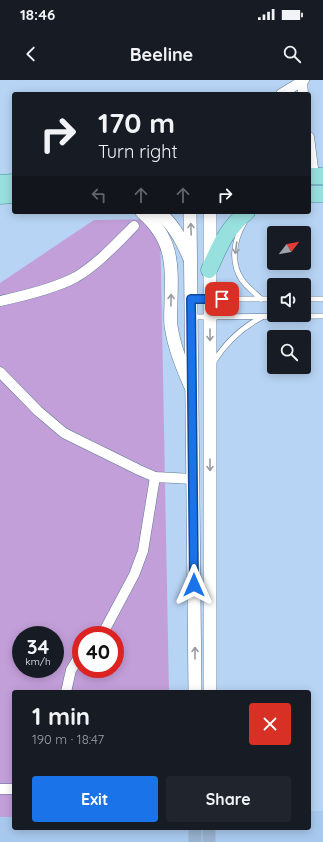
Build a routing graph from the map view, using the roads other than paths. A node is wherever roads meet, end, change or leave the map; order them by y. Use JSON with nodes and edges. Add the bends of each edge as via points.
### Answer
{"nodes":[{"id":1,"x":303,"y":81,"type":"edge"},
{"id":2,"x":284,"y":92,"type":"edge"},
{"id":3,"x":303,"y":92,"type":"edge"},
{"id":4,"x":311,"y":150,"type":"edge"},
{"id":5,"x":315,"y":176,"type":"edge"},
{"id":6,"x":0,"y":182,"type":"edge"},
{"id":7,"x":12,"y":182,"type":"edge"},
{"id":8,"x":311,"y":194,"type":"edge"},
{"id":9,"x":323,"y":194,"type":"edge"},
{"id":10,"x":12,"y":195,"type":"edge"},
{"id":11,"x":0,"y":196,"type":"edge"},
{"id":12,"x":144,"y":214,"type":"edge"},
{"id":13,"x":160,"y":214,"type":"edge"},
{"id":14,"x":190,"y":214,"type":"edge"},
{"id":15,"x":210,"y":214,"type":"edge"},
{"id":16,"x":244,"y":214,"type":"edge"},
{"id":17,"x":249,"y":214,"type":"edge"},
{"id":18,"x":134,"y":226,"type":"dead end"},
{"id":19,"x":192,"y":263,"type":"junction"},
{"id":20,"x":210,"y":270,"type":"junction"},
{"id":21,"x":191,"y":299,"type":"junction"},
{"id":22,"x":209,"y":299,"type":"junction"},
{"id":23,"x":262,"y":299,"type":"junction"},
{"id":24,"x":267,"y":299,"type":"edge"},
{"id":25,"x":311,"y":299,"type":"edge"},
{"id":26,"x":323,"y":299,"type":"edge"},
{"id":27,"x":0,"y":301,"type":"edge"},
{"id":28,"x":323,"y":316,"type":"edge"},
{"id":29,"x":192,"y":317,"type":"junction"},
{"id":30,"x":210,"y":317,"type":"junction"},
{"id":31,"x":263,"y":317,"type":"junction"},
{"id":32,"x":210,"y":369,"type":"junction"},
{"id":33,"x":0,"y":372,"type":"edge"},
{"id":34,"x":193,"y":392,"type":"junction"},
{"id":35,"x":155,"y":477,"type":"junction"},
{"id":36,"x":193,"y":479,"type":"junction"},
{"id":37,"x":107,"y":626,"type":"edge"},
{"id":38,"x":72,"y":668,"type":"edge"},
{"id":39,"x":66,"y":690,"type":"edge"},
{"id":40,"x":195,"y":690,"type":"edge"},
{"id":41,"x":210,"y":690,"type":"edge"},
{"id":42,"x":0,"y":789,"type":"edge"},
{"id":43,"x":12,"y":789,"type":"edge"}],
"edges":[{"from":1,"to":2,"type":"street"},
{"from":1,"to":3,"type":"street"},
{"from":4,"to":5,"type":"street"},
{"from":6,"to":7,"type":"main road"},
{"from":8,"to":9,"type":"main road"},
{"from":10,"to":11,"type":"main road"},
{"from":34,"to":12,"type":"street","one_way":true,"via":[[179,358],[171,325],[172,275],[168,250],[161,235]]},
{"from":13,"to":19,"type":"street","via":[[176,232]]},
{"from":19,"to":14,"type":"street","one_way":true},
{"from":15,"to":20,"type":"street"},
{"from":16,"to":20,"type":"main road","via":[[229,230]]},
{"from":17,"to":23,"type":"lane","one_way":true,"via":[[237,238],[235,261],[241,279]]},
{"from":18,"to":27,"type":"street","via":[[104,256],[76,277]]},
{"from":19,"to":21,"type":"street"},
{"from":20,"to":22,"type":"street"},
{"from":21,"to":22,"type":"lane"},
{"from":21,"to":29,"type":"street"},
{"from":22,"to":23,"type":"lane"},
{"from":22,"to":30,"type":"street"},
{"from":23,"to":24,"type":"lane"},
{"from":25,"to":26,"type":"lane"},
{"from":28,"to":31,"type":"lane"},
{"from":29,"to":30,"type":"lane"},
{"from":29,"to":34,"type":"street"},
{"from":30,"to":31,"type":"lane"},
{"from":30,"to":32,"type":"street","one_way":true},
{"from":31,"to":32,"type":"lane","via":[[236,335]]},
{"from":32,"to":41,"type":"street","one_way":true},
{"from":33,"to":35,"type":"street","via":[[38,411],[64,433]]},
{"from":34,"to":36,"type":"street"},
{"from":35,"to":36,"type":"street"},
{"from":35,"to":37,"type":"street","via":[[143,550],[134,575]]},
{"from":40,"to":36,"type":"street","one_way":true},
{"from":38,"to":39,"type":"street"},
{"from":42,"to":43,"type":"street"}]}
